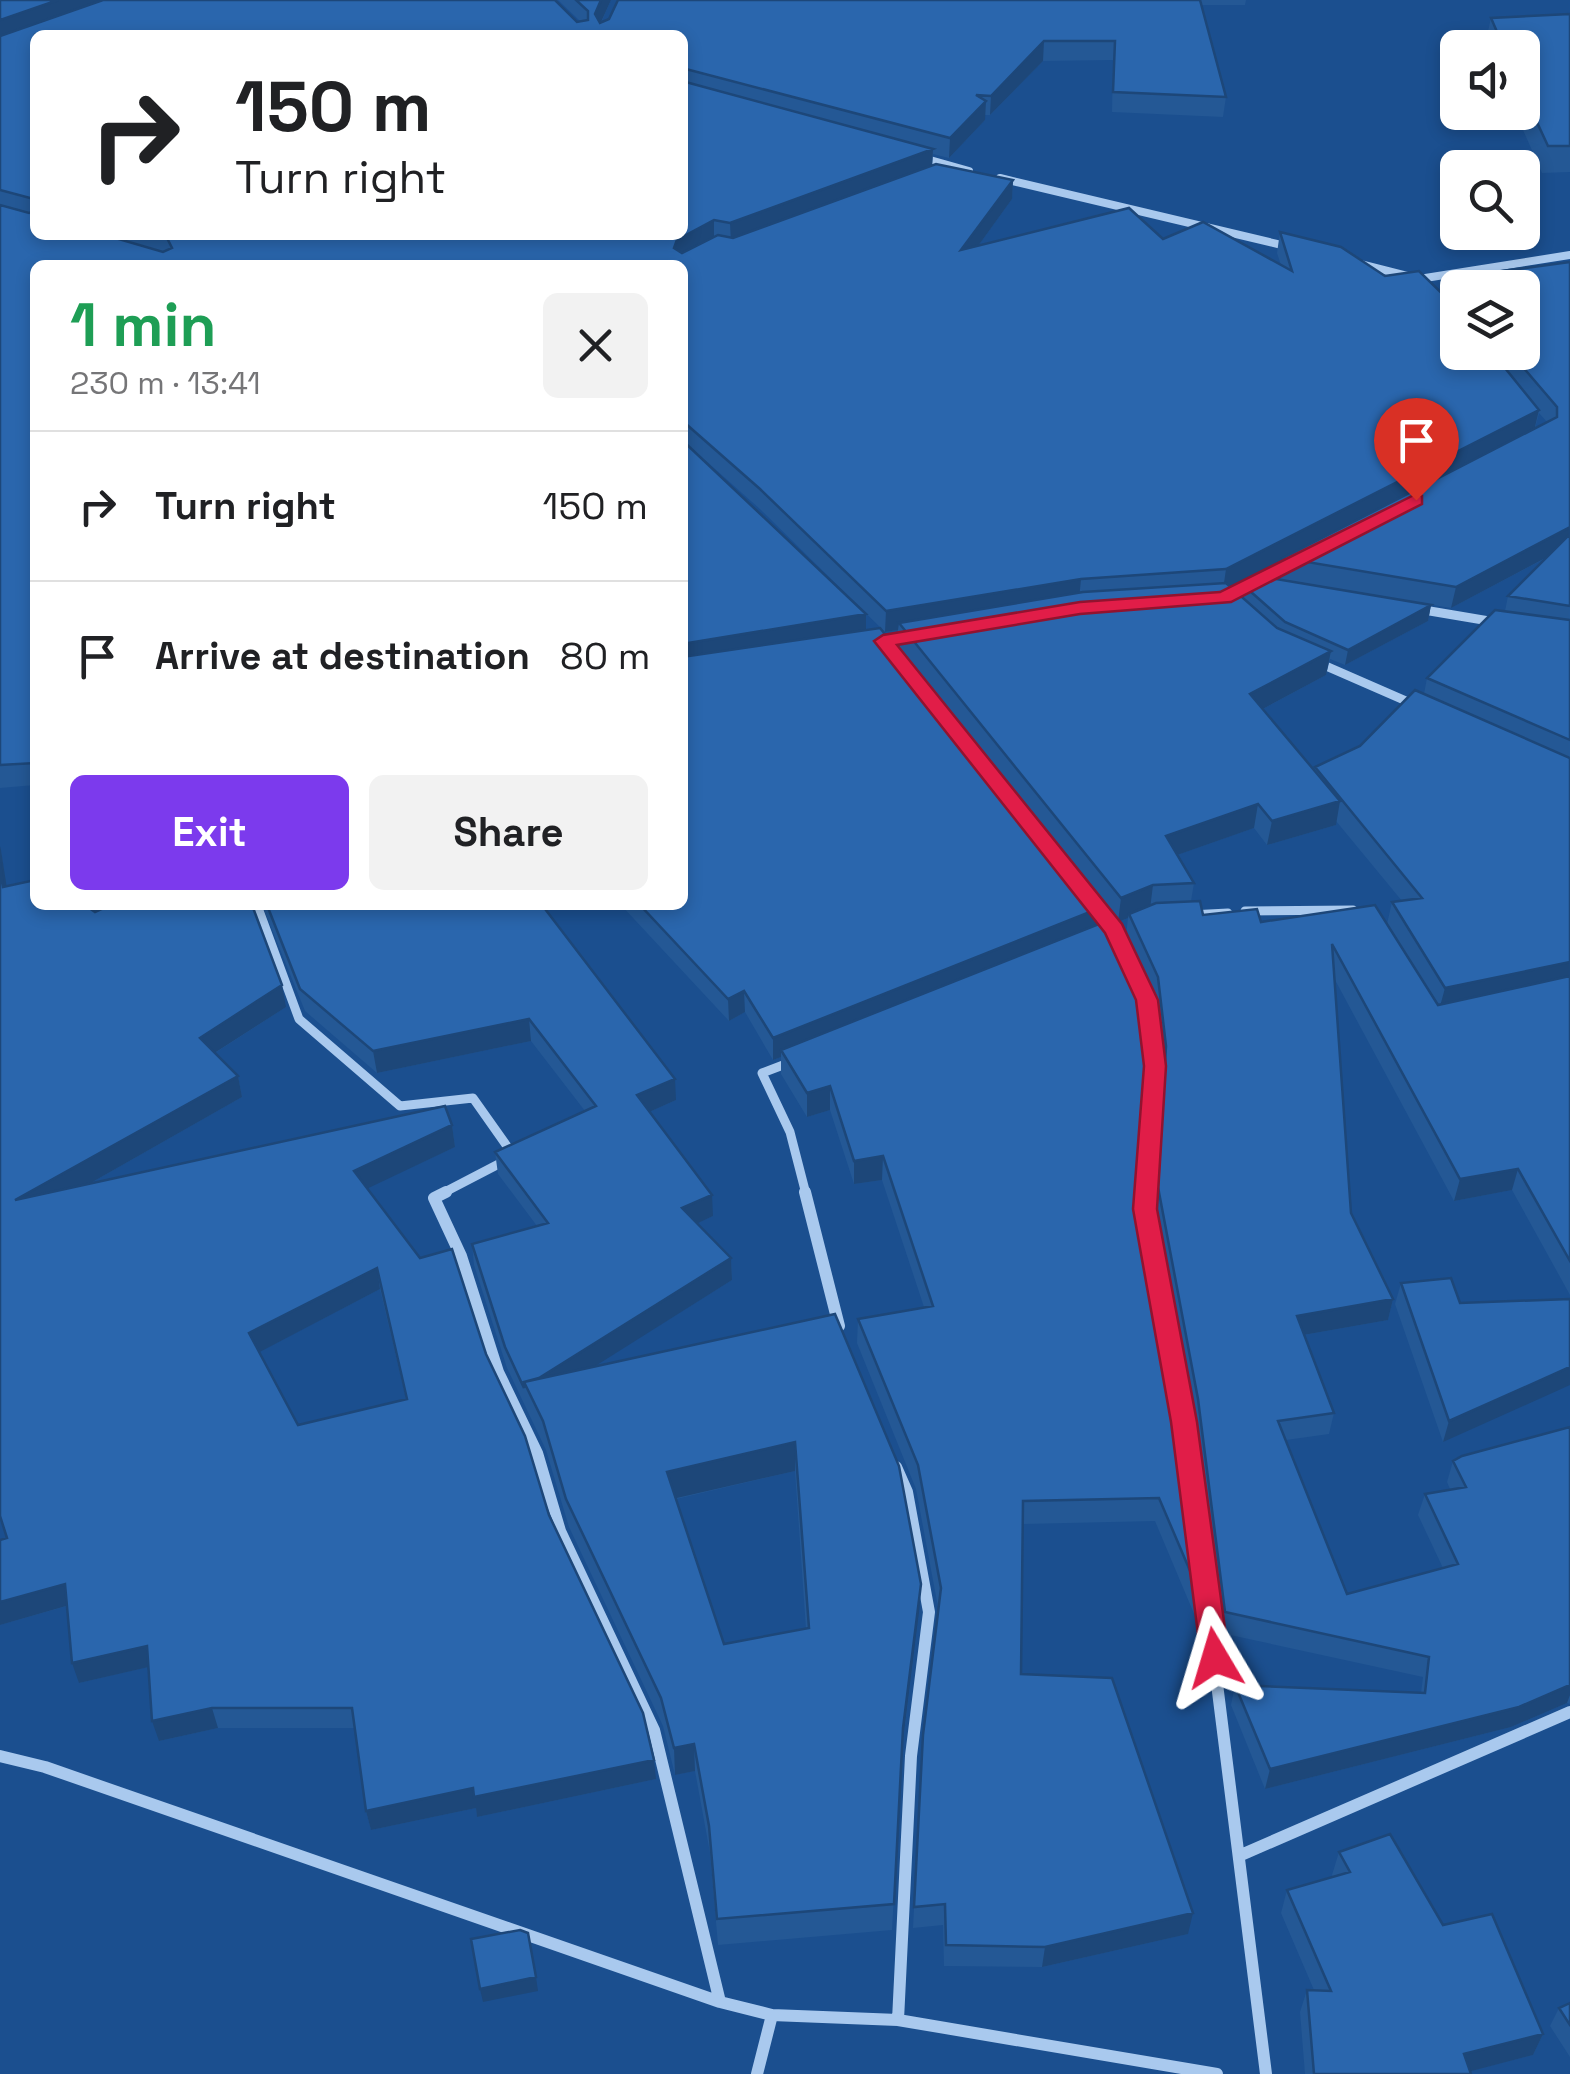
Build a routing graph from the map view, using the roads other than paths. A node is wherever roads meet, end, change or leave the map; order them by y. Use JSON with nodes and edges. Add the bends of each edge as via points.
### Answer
{"nodes":[{"id":1,"x":920,"y":158,"type":"edge"},
{"id":2,"x":957,"y":168,"type":"junction"},
{"id":3,"x":976,"y":172,"type":"edge"},
{"id":4,"x":940,"y":174,"type":"edge"},
{"id":5,"x":994,"y":177,"type":"edge"},
{"id":6,"x":1292,"y":248,"type":"edge"},
{"id":7,"x":1570,"y":255,"type":"edge"},
{"id":8,"x":1348,"y":261,"type":"edge"},
{"id":9,"x":1419,"y":280,"type":"junction"},
{"id":10,"x":1426,"y":287,"type":"edge"},
{"id":11,"x":1306,"y":556,"type":"edge"},
{"id":12,"x":1254,"y":582,"type":"junction"},
{"id":13,"x":1271,"y":585,"type":"edge"},
{"id":14,"x":1224,"y":598,"type":"junction"},
{"id":15,"x":1206,"y":599,"type":"edge"},
{"id":16,"x":1412,"y":608,"type":"edge"},
{"id":17,"x":1238,"y":610,"type":"edge"},
{"id":18,"x":1509,"y":624,"type":"edge"},
{"id":19,"x":1314,"y":660,"type":"edge"},
{"id":20,"x":1418,"y":706,"type":"edge"},
{"id":21,"x":259,"y":910,"type":"edge"},
{"id":22,"x":1370,"y":911,"type":"edge"},
{"id":23,"x":1170,"y":916,"type":"edge"},
{"id":24,"x":1130,"y":964,"type":"edge"},
{"id":25,"x":800,"y":1059,"type":"edge"},
{"id":26,"x":847,"y":1344,"type":"edge"},
{"id":27,"x":892,"y":1455,"type":"edge"},
{"id":28,"x":1570,"y":1712,"type":"edge"},
{"id":29,"x":0,"y":1756,"type":"edge"},
{"id":30,"x":1241,"y":1855,"type":"junction"},
{"id":31,"x":720,"y":2002,"type":"junction"},
{"id":32,"x":772,"y":2016,"type":"junction"},
{"id":33,"x":898,"y":2020,"type":"junction"},
{"id":34,"x":758,"y":2074,"type":"edge"},
{"id":35,"x":1217,"y":2074,"type":"edge"},
{"id":36,"x":1266,"y":2074,"type":"edge"}],
"edges":[{"from":1,"to":2,"type":"street"},
{"from":2,"to":3,"type":"street"},
{"from":2,"to":4,"type":"street"},
{"from":5,"to":6,"type":"street"},
{"from":7,"to":9,"type":"street"},
{"from":8,"to":9,"type":"street"},
{"from":9,"to":10,"type":"street"},
{"from":11,"to":12,"type":"street"},
{"from":12,"to":13,"type":"street"},
{"from":12,"to":14,"type":"street"},
{"from":14,"to":15,"type":"street"},
{"from":14,"to":17,"type":"street"},
{"from":16,"to":18,"type":"street"},
{"from":19,"to":20,"type":"street"},
{"from":21,"to":31,"type":"street","via":[[300,1019],[400,1106],[473,1098],[514,1156],[434,1198],[461,1256],[498,1372],[536,1453],[560,1531],[654,1730]]},
{"from":22,"to":23,"type":"street"},
{"from":24,"to":30,"type":"street","via":[[1147,1000],[1155,1066],[1145,1209],[1184,1422]]},
{"from":25,"to":26,"type":"street","via":[[762,1073],[784,1107],[825,1289]]},
{"from":27,"to":33,"type":"street","via":[[906,1492],[929,1612],[911,1756]]},
{"from":28,"to":30,"type":"street"},
{"from":29,"to":31,"type":"street"},
{"from":30,"to":36,"type":"street"},
{"from":31,"to":32,"type":"street"},
{"from":32,"to":33,"type":"street"},
{"from":32,"to":34,"type":"street"},
{"from":33,"to":35,"type":"street"}]}
